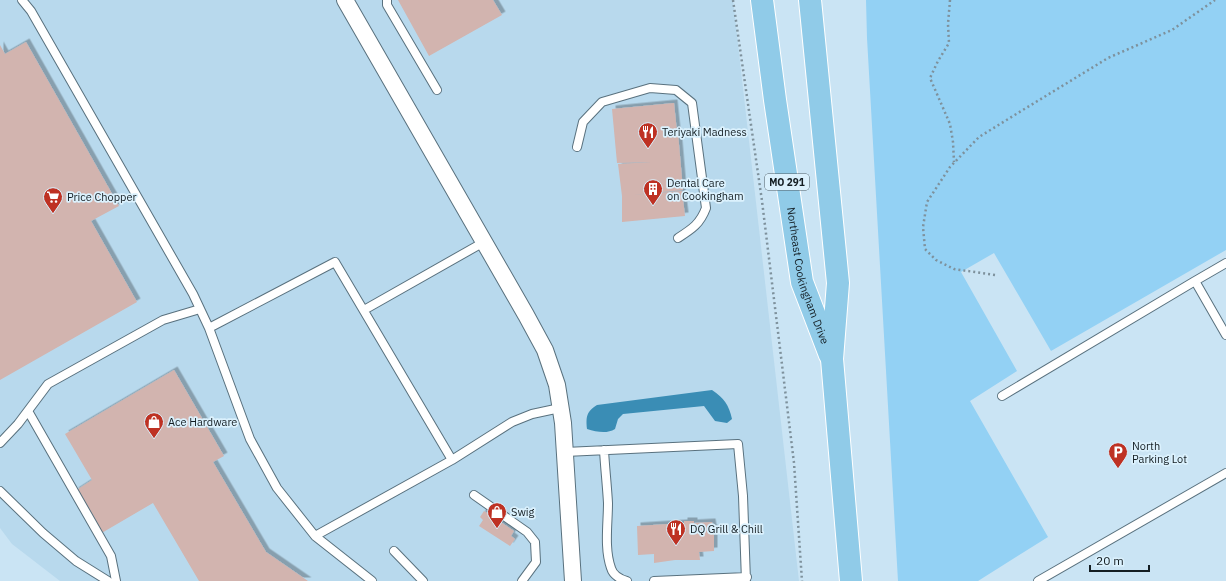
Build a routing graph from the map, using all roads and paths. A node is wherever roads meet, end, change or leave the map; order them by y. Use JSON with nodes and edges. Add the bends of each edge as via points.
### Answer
{"nodes":[{"id":1,"x":22,"y":0,"type":"edge"},
{"id":2,"x":345,"y":0,"type":"edge"},
{"id":3,"x":387,"y":0,"type":"edge"},
{"id":4,"x":733,"y":0,"type":"edge"},
{"id":5,"x":762,"y":0,"type":"edge"},
{"id":6,"x":810,"y":0,"type":"edge"},
{"id":7,"x":816,"y":0,"type":"edge"},
{"id":8,"x":950,"y":0,"type":"edge"},
{"id":9,"x":1215,"y":0,"type":"edge"},
{"id":10,"x":813,"y":27,"type":"junction"},
{"id":11,"x":437,"y":90,"type":"dead end"},
{"id":12,"x":578,"y":147,"type":"dead end"},
{"id":13,"x":954,"y":163,"type":"junction"},
{"id":14,"x":678,"y":238,"type":"dead end"},
{"id":15,"x":484,"y":242,"type":"junction"},
{"id":16,"x":1226,"y":263,"type":"edge"},
{"id":17,"x":995,"y":275,"type":"dead end"},
{"id":18,"x":1196,"y":281,"type":"junction"},
{"id":19,"x":200,"y":309,"type":"junction"},
{"id":20,"x":364,"y":310,"type":"junction"},
{"id":21,"x":209,"y":328,"type":"junction"},
{"id":22,"x":1226,"y":335,"type":"edge"},
{"id":23,"x":832,"y":359,"type":"junction"},
{"id":24,"x":1002,"y":396,"type":"dead end"},
{"id":25,"x":560,"y":408,"type":"junction"},
{"id":26,"x":28,"y":412,"type":"junction"},
{"id":27,"x":0,"y":443,"type":"edge"},
{"id":28,"x":604,"y":450,"type":"junction"},
{"id":29,"x":565,"y":452,"type":"junction"},
{"id":30,"x":452,"y":460,"type":"junction"},
{"id":31,"x":1226,"y":473,"type":"edge"},
{"id":32,"x":0,"y":491,"type":"edge"},
{"id":33,"x":474,"y":495,"type":"dead end"},
{"id":34,"x":316,"y":536,"type":"junction"},
{"id":35,"x":394,"y":552,"type":"dead end"},
{"id":36,"x":747,"y":579,"type":"edge"},
{"id":37,"x":108,"y":581,"type":"edge"},
{"id":38,"x":116,"y":581,"type":"edge"},
{"id":39,"x":372,"y":581,"type":"edge"},
{"id":40,"x":423,"y":581,"type":"edge"},
{"id":41,"x":522,"y":581,"type":"edge"},
{"id":42,"x":572,"y":581,"type":"edge"},
{"id":43,"x":627,"y":581,"type":"edge"},
{"id":44,"x":654,"y":581,"type":"edge"},
{"id":45,"x":802,"y":581,"type":"edge"},
{"id":46,"x":850,"y":581,"type":"edge"},
{"id":47,"x":1038,"y":581,"type":"edge"}],
"edges":[{"from":1,"to":19,"type":"lane","via":[[31,11]]},
{"from":2,"to":15,"type":"street"},
{"from":3,"to":11,"type":"lane","via":[[387,5]]},
{"from":4,"to":45,"type":"path","via":[[762,201],[792,448]]},
{"from":5,"to":23,"type":"main road","name":"Northeast Cookingham Drive","number":"MO 291","via":[[802,282]]},
{"from":6,"to":10,"type":"main road","name":"Northeast Cookingham Drive","number":"MO 291"},
{"from":7,"to":10,"type":"main road"},
{"from":8,"to":13,"type":"path","via":[[949,44],[930,78],[950,124]]},
{"from":9,"to":13,"type":"path","via":[[1172,30],[1108,58],[979,137]]},
{"from":10,"to":23,"type":"main road","name":"Northeast Cookingham Drive","number":"MO 291","via":[[838,283]]},
{"from":12,"to":14,"type":"lane","via":[[583,122],[602,102],[650,88],[676,90],[692,103],[706,208],[702,219]]},
{"from":13,"to":17,"type":"path","via":[[927,202],[923,227],[925,248],[936,260],[954,269]]},
{"from":15,"to":20,"type":"lane"},
{"from":15,"to":25,"type":"street","via":[[545,350],[557,385]]},
{"from":16,"to":18,"type":"lane"},
{"from":18,"to":22,"type":"lane"},
{"from":18,"to":24,"type":"lane"},
{"from":19,"to":21,"type":"lane"},
{"from":19,"to":26,"type":"lane","via":[[163,320],[48,384]]},
{"from":20,"to":21,"type":"lane","via":[[336,262]]},
{"from":20,"to":30,"type":"lane"},
{"from":21,"to":34,"type":"lane","via":[[250,439],[277,488]]},
{"from":23,"to":46,"type":"main road","name":"Northeast Cookingham Drive","number":"MO 291"},
{"from":25,"to":29,"type":"street"},
{"from":25,"to":30,"type":"lane","via":[[532,414],[512,422]]},
{"from":26,"to":27,"type":"lane"},
{"from":26,"to":38,"type":"lane","via":[[110,556]]},
{"from":28,"to":29,"type":"lane"},
{"from":28,"to":36,"type":"lane","via":[[738,444]]},
{"from":28,"to":43,"type":"lane","via":[[608,552],[611,569],[621,580]]},
{"from":29,"to":42,"type":"street"},
{"from":30,"to":34,"type":"lane"},
{"from":31,"to":47,"type":"lane"},
{"from":32,"to":37,"type":"lane","via":[[76,561]]},
{"from":33,"to":41,"type":"lane","via":[[526,532],[535,542],[536,562]]},
{"from":34,"to":39,"type":"lane"},
{"from":35,"to":40,"type":"lane"},
{"from":36,"to":44,"type":"lane"}]}
